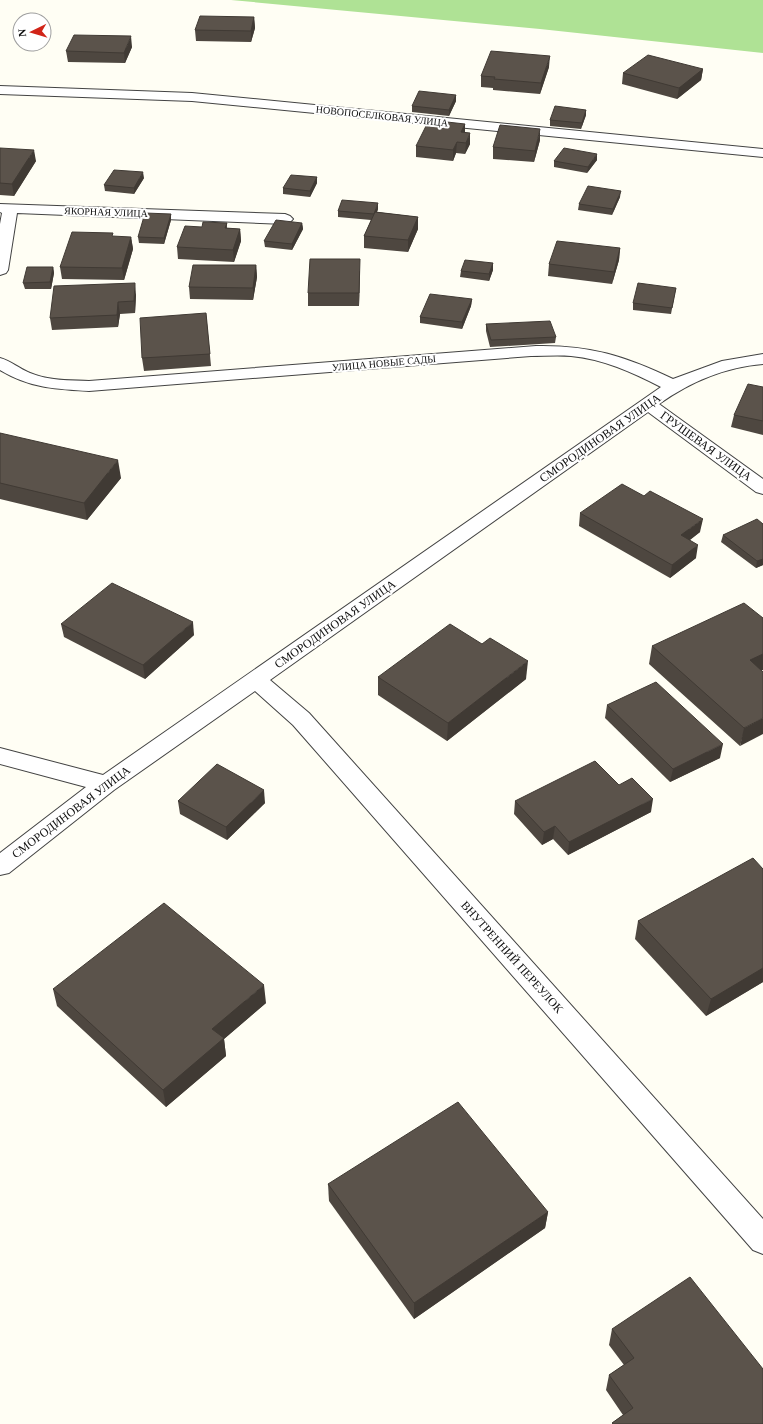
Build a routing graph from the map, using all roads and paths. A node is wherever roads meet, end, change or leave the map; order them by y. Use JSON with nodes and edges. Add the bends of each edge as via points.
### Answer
{"nodes":[{"id":1,"x":0,"y":90,"type":"edge"},
{"id":2,"x":763,"y":153,"type":"edge"},
{"id":3,"x":5,"y":209,"type":"edge"},
{"id":4,"x":285,"y":219,"type":"dead end"},
{"id":5,"x":0,"y":270,"type":"edge"},
{"id":6,"x":763,"y":359,"type":"edge"},
{"id":7,"x":0,"y":363,"type":"edge"},
{"id":8,"x":673,"y":386,"type":"junction"},
{"id":9,"x":648,"y":404,"type":"junction"},
{"id":10,"x":763,"y":488,"type":"edge"},
{"id":11,"x":256,"y":680,"type":"junction"},
{"id":12,"x":0,"y":756,"type":"edge"},
{"id":13,"x":106,"y":784,"type":"junction"},
{"id":14,"x":0,"y":866,"type":"edge"},
{"id":15,"x":763,"y":1240,"type":"edge"}],
"edges":[{"from":1,"to":2,"type":"street","name":"НОВОПОСЕЛКОВАЯ УЛИЦА","via":[[192,97]]},
{"from":3,"to":4,"type":"street","name":"ЯКОРНАЯ УЛИЦА"},
{"from":3,"to":5,"type":"street"},
{"from":6,"to":8,"type":"street","via":[[703,372]]},
{"from":7,"to":8,"type":"street","name":"УЛИЦА НОВЫЕ САДЫ","via":[[24,377],[51,384],[90,386],[531,351],[571,351],[607,358],[636,368]]},
{"from":8,"to":9,"type":"street","name":"СМОРОДИНОВАЯ УЛИЦА"},
{"from":9,"to":10,"type":"street","name":"ГРУШЕВАЯ УЛИЦА"},
{"from":9,"to":11,"type":"street","name":"СМОРОДИНОВАЯ УЛИЦА"},
{"from":11,"to":13,"type":"street","name":"СМОРОДИНОВАЯ УЛИЦА"},
{"from":11,"to":15,"type":"street","name":"ВНУТРЕННИЙ ПЕРЕУЛОК","via":[[301,719]]},
{"from":12,"to":13,"type":"street"},
{"from":13,"to":14,"type":"street","name":"СМОРОДИНОВАЯ УЛИЦА"}]}
